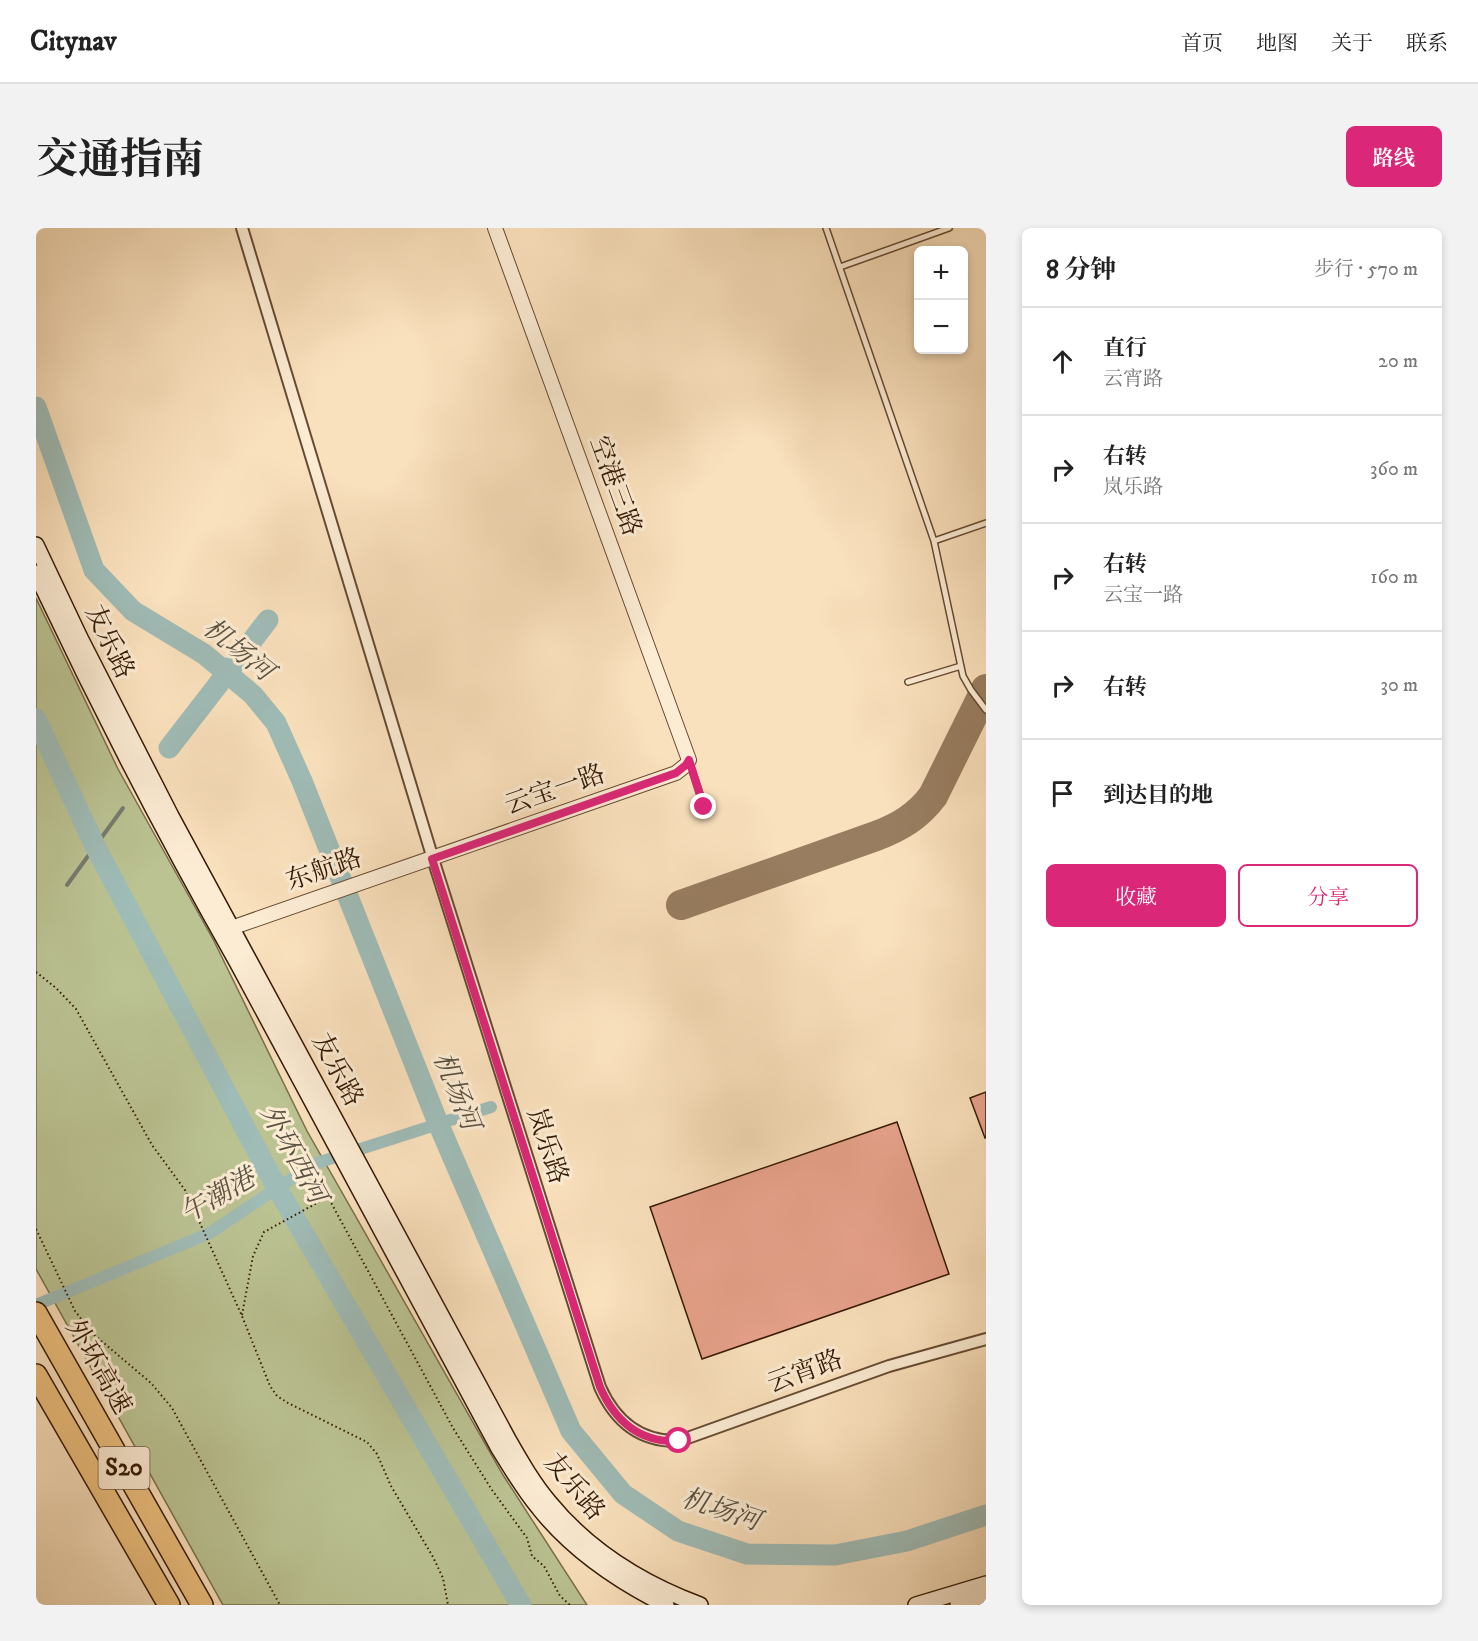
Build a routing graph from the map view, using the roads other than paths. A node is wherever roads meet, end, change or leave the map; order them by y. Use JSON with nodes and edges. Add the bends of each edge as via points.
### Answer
{"nodes":[{"id":1,"x":242,"y":228,"type":"edge"},
{"id":2,"x":495,"y":228,"type":"edge"},
{"id":3,"x":826,"y":228,"type":"edge"},
{"id":4,"x":949,"y":228,"type":"edge"},
{"id":5,"x":840,"y":267,"type":"junction"},
{"id":6,"x":986,"y":523,"type":"edge"},
{"id":7,"x":934,"y":541,"type":"junction"},
{"id":8,"x":36,"y":545,"type":"edge"},
{"id":9,"x":36,"y":573,"type":"edge"},
{"id":10,"x":961,"y":666,"type":"junction"},
{"id":11,"x":908,"y":682,"type":"dead end"},
{"id":12,"x":986,"y":710,"type":"edge"},
{"id":13,"x":689,"y":760,"type":"junction"},
{"id":14,"x":704,"y":807,"type":"dead end"},
{"id":15,"x":432,"y":859,"type":"junction"},
{"id":16,"x":255,"y":917,"type":"dead end"},
{"id":17,"x":226,"y":930,"type":"junction"},
{"id":18,"x":41,"y":1322,"type":"edge"},
{"id":19,"x":986,"y":1340,"type":"edge"},
{"id":20,"x":36,"y":1375,"type":"edge"},
{"id":21,"x":640,"y":1434,"type":"joint"},
{"id":22,"x":986,"y":1584,"type":"edge"},
{"id":23,"x":641,"y":1586,"type":"junction"},
{"id":24,"x":986,"y":1596,"type":"edge"},
{"id":25,"x":169,"y":1605,"type":"edge"},
{"id":26,"x":202,"y":1605,"type":"edge"},
{"id":27,"x":666,"y":1605,"type":"edge"},
{"id":28,"x":700,"y":1605,"type":"edge"},
{"id":29,"x":916,"y":1605,"type":"edge"},
{"id":30,"x":958,"y":1605,"type":"edge"}],
"edges":[{"from":1,"to":15,"type":"street","name":"岚乐路"},
{"from":2,"to":13,"type":"street","name":"空港三路"},
{"from":3,"to":5,"type":"lane"},
{"from":4,"to":5,"type":"lane"},
{"from":5,"to":7,"type":"lane"},
{"from":6,"to":7,"type":"lane"},
{"from":7,"to":10,"type":"lane"},
{"from":8,"to":17,"type":"main road","name":"友乐路"},
{"from":9,"to":17,"type":"main road","name":"友乐路","via":[[110,724]]},
{"from":10,"to":11,"type":"lane"},
{"from":10,"to":12,"type":"lane","via":[[968,685]]},
{"from":13,"to":14,"type":"lane"},
{"from":13,"to":15,"type":"street","name":"云宝一路","via":[[676,773]]},
{"from":15,"to":17,"type":"street","name":"东航路"},
{"from":15,"to":21,"type":"street","name":"岚乐路","via":[[600,1387],[617,1415]]},
{"from":16,"to":17,"type":"street"},
{"from":17,"to":23,"type":"main road","name":"友乐路","via":[[356,1171],[530,1476],[571,1526]]},
{"from":18,"to":26,"type":"highway","name":"外环高速","number":"S20"},
{"from":19,"to":21,"type":"street","name":"云宵路","via":[[889,1366],[685,1440],[668,1442]]},
{"from":20,"to":25,"type":"highway","number":"S20"},
{"from":22,"to":29,"type":"main road"},
{"from":23,"to":27,"type":"main road"},
{"from":23,"to":28,"type":"main road"},
{"from":24,"to":30,"type":"main road"}]}
